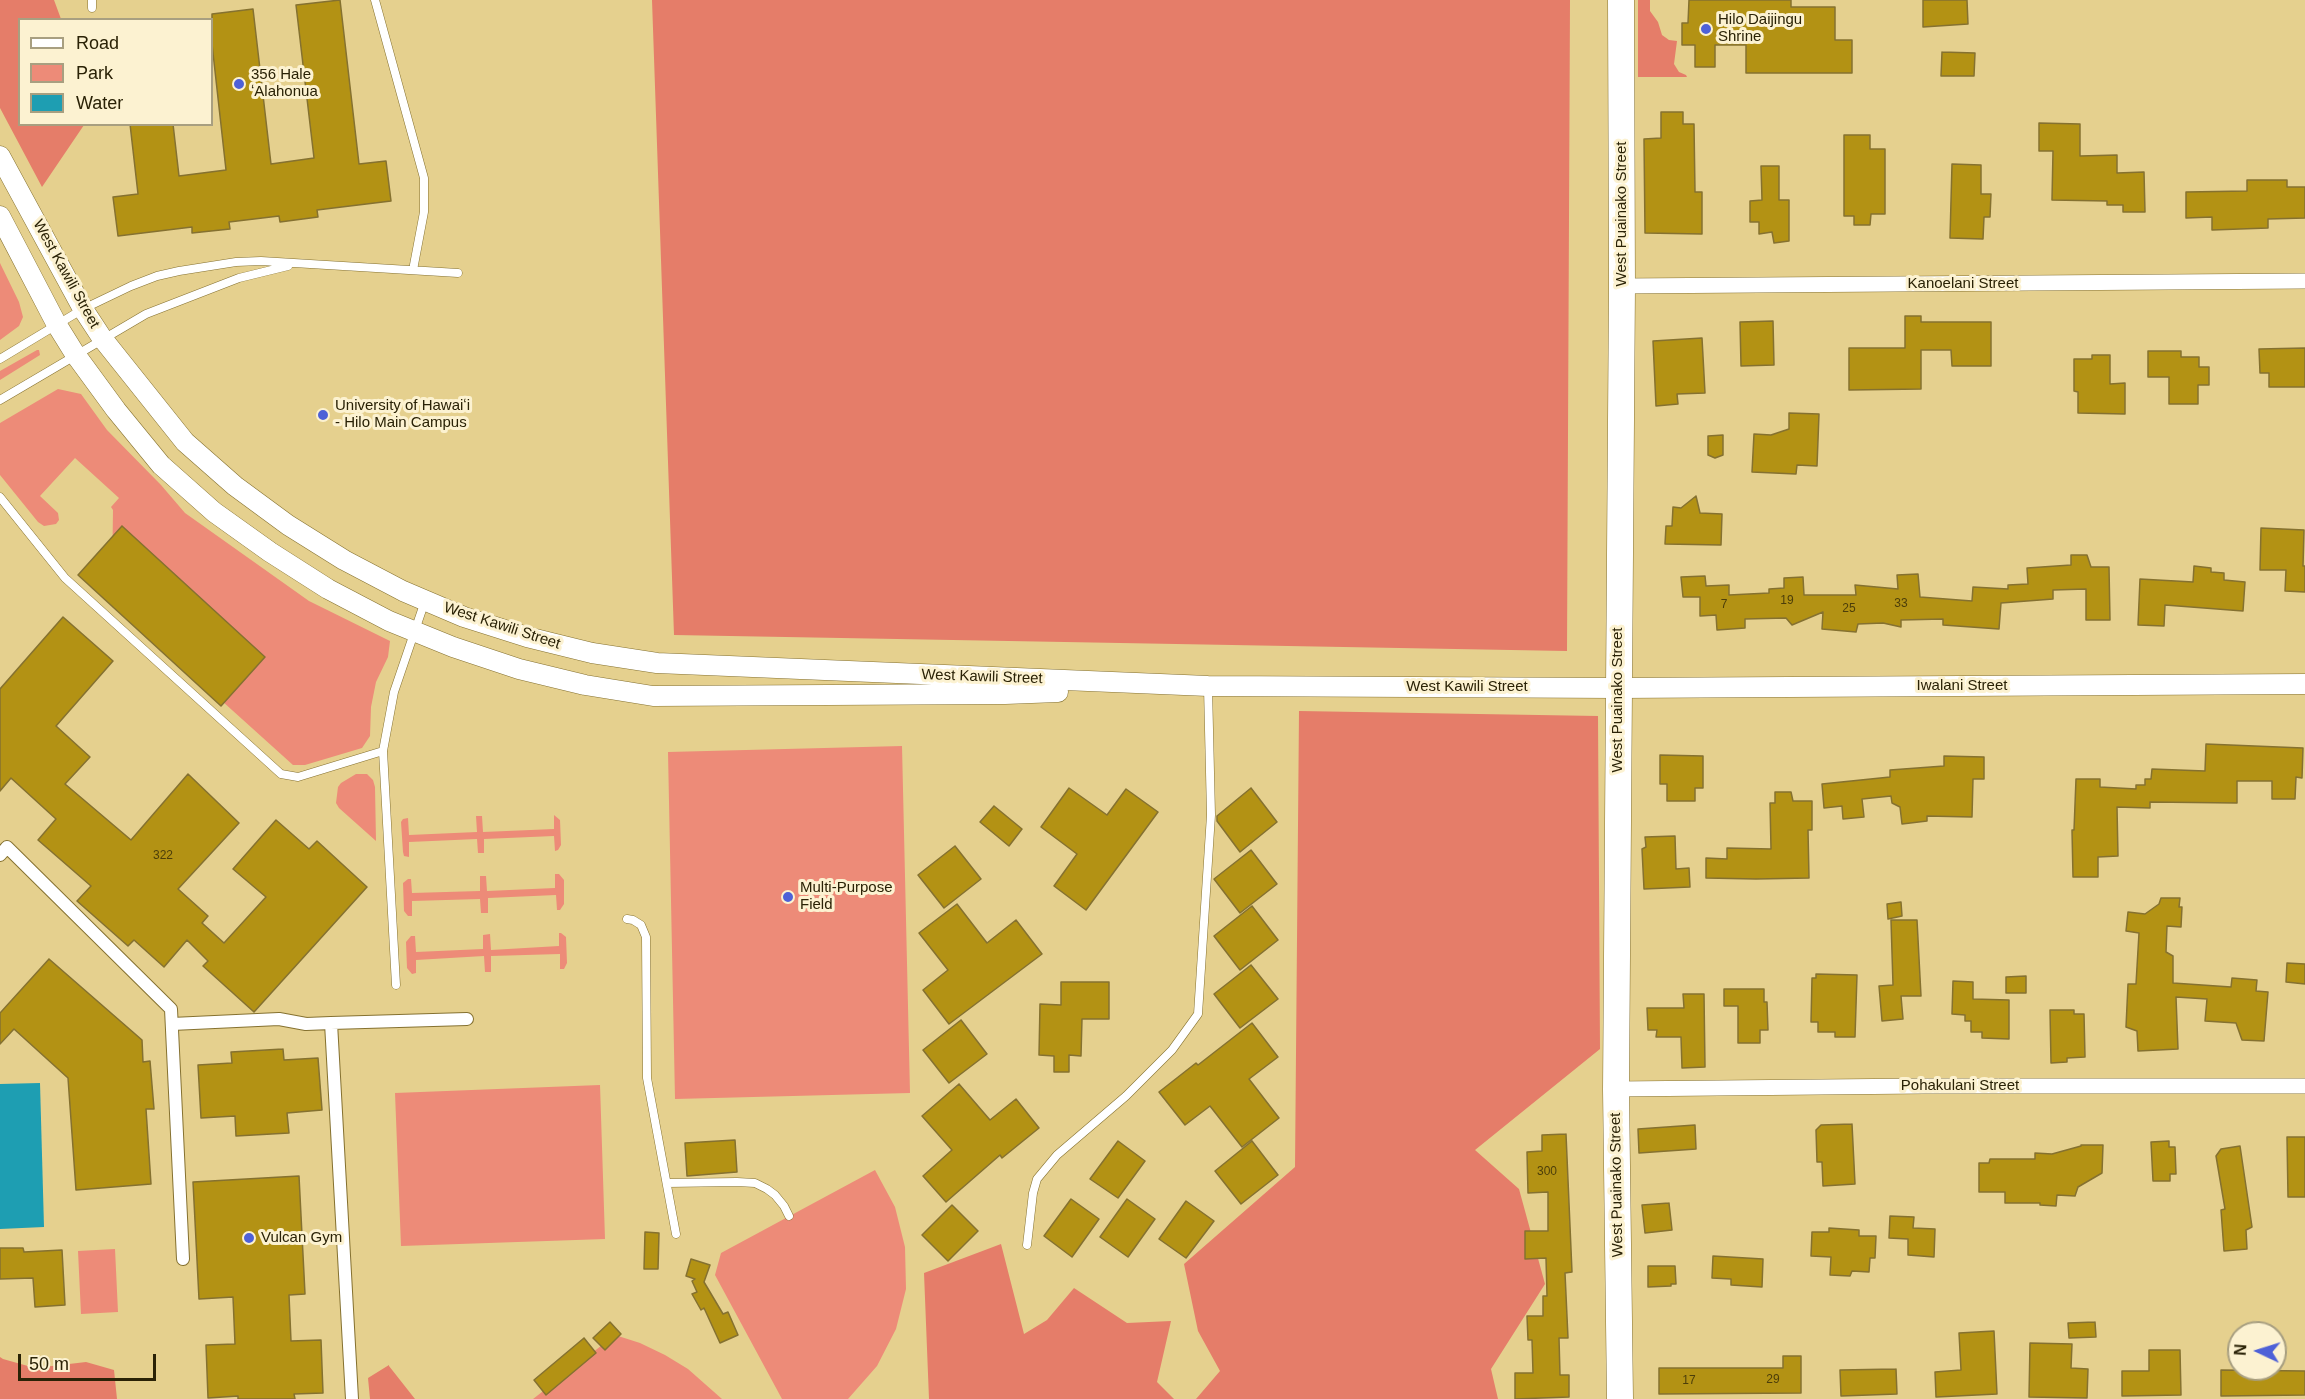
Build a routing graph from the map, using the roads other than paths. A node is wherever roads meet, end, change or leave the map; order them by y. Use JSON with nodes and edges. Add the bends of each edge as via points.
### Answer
{"nodes":[{"id":1,"x":375,"y":0,"type":"edge"},
{"id":2,"x":1621,"y":0,"type":"edge"},
{"id":3,"x":0,"y":156,"type":"edge"},
{"id":4,"x":0,"y":216,"type":"edge"},
{"id":5,"x":298,"y":264,"type":"junction"},
{"id":6,"x":413,"y":270,"type":"junction"},
{"id":7,"x":458,"y":273,"type":"dead end"},
{"id":8,"x":2305,"y":281,"type":"edge"},
{"id":9,"x":1622,"y":286,"type":"junction"},
{"id":10,"x":83,"y":309,"type":"junction"},
{"id":11,"x":57,"y":325,"type":"junction"},
{"id":12,"x":102,"y":338,"type":"junction"},
{"id":13,"x":75,"y":354,"type":"junction"},
{"id":14,"x":0,"y":359,"type":"edge"},
{"id":15,"x":0,"y":400,"type":"edge"},
{"id":16,"x":0,"y":497,"type":"edge"},
{"id":17,"x":425,"y":600,"type":"junction"},
{"id":18,"x":414,"y":631,"type":"junction"},
{"id":19,"x":2305,"y":684,"type":"edge"},
{"id":20,"x":1208,"y":686,"type":"junction"},
{"id":21,"x":1618,"y":688,"type":"junction"},
{"id":22,"x":383,"y":751,"type":"junction"},
{"id":23,"x":0,"y":855,"type":"edge"},
{"id":24,"x":627,"y":919,"type":"dead end"},
{"id":25,"x":396,"y":985,"type":"dead end"},
{"id":26,"x":466,"y":1019,"type":"dead end"},
{"id":27,"x":331,"y":1023,"type":"junction"},
{"id":28,"x":172,"y":1024,"type":"junction"},
{"id":29,"x":2305,"y":1086,"type":"edge"},
{"id":30,"x":1616,"y":1089,"type":"junction"},
{"id":31,"x":667,"y":1183,"type":"junction"},
{"id":32,"x":789,"y":1216,"type":"dead end"},
{"id":33,"x":676,"y":1234,"type":"dead end"},
{"id":34,"x":1027,"y":1245,"type":"dead end"},
{"id":35,"x":183,"y":1259,"type":"dead end"},
{"id":36,"x":352,"y":1399,"type":"edge"},
{"id":37,"x":1620,"y":1399,"type":"edge"}],
"edges":[{"from":1,"to":6,"type":"lane","via":[[424,178],[424,212]]},
{"from":2,"to":9,"type":"highway","name":"West Puainako Street"},
{"from":3,"to":10,"type":"street","name":"West Kawili Street"},
{"from":4,"to":11,"type":"street","name":"West Kawili Street"},
{"from":5,"to":6,"type":"lane"},
{"from":5,"to":10,"type":"lane","via":[[236,262],[179,271],[131,286]]},
{"from":5,"to":12,"type":"lane","via":[[203,290]]},
{"from":6,"to":7,"type":"lane"},
{"from":8,"to":9,"type":"street","name":"Kanoelani Street"},
{"from":9,"to":21,"type":"highway","name":"West Puainako Street"},
{"from":10,"to":11,"type":"lane"},
{"from":10,"to":12,"type":"street","name":"West Kawili Street"},
{"from":11,"to":13,"type":"street","name":"West Kawili Street"},
{"from":11,"to":14,"type":"lane"},
{"from":12,"to":13,"type":"lane"},
{"from":12,"to":17,"type":"street","name":"West Kawili Street","via":[[185,442],[235,486],[344,560]]},
{"from":13,"to":15,"type":"lane"},
{"from":13,"to":18,"type":"street","name":"West Kawili Street","via":[[161,464],[214,512],[328,589]]},
{"from":16,"to":22,"type":"lane","via":[[65,578],[281,774],[298,777]]},
{"from":17,"to":18,"type":"lane"},
{"from":17,"to":20,"type":"street","name":"West Kawili Street","via":[[527,637],[657,663]]},
{"from":18,"to":20,"type":"street","name":"West Kawili Street","via":[[519,669],[653,696],[1005,694]]},
{"from":18,"to":22,"type":"lane","via":[[394,692]]},
{"from":19,"to":21,"type":"street","name":"Iwalani Street"},
{"from":20,"to":21,"type":"street","name":"West Kawili Street"},
{"from":20,"to":34,"type":"lane","via":[[1211,815],[1198,1014],[1172,1050],[1057,1155],[1037,1179]]},
{"from":21,"to":30,"type":"highway","name":"West Puainako Street"},
{"from":22,"to":25,"type":"lane"},
{"from":23,"to":28,"type":"street","via":[[8,847],[171,1009]]},
{"from":24,"to":31,"type":"lane","via":[[641,925],[646,937],[647,1078]]},
{"from":26,"to":27,"type":"street"},
{"from":27,"to":28,"type":"street","via":[[279,1019]]},
{"from":27,"to":36,"type":"street"},
{"from":28,"to":35,"type":"street"},
{"from":29,"to":30,"type":"street","name":"Pohakulani Street"},
{"from":30,"to":37,"type":"highway","name":"West Puainako Street"},
{"from":31,"to":32,"type":"lane","via":[[755,1184],[775,1195]]},
{"from":31,"to":33,"type":"lane"}]}
